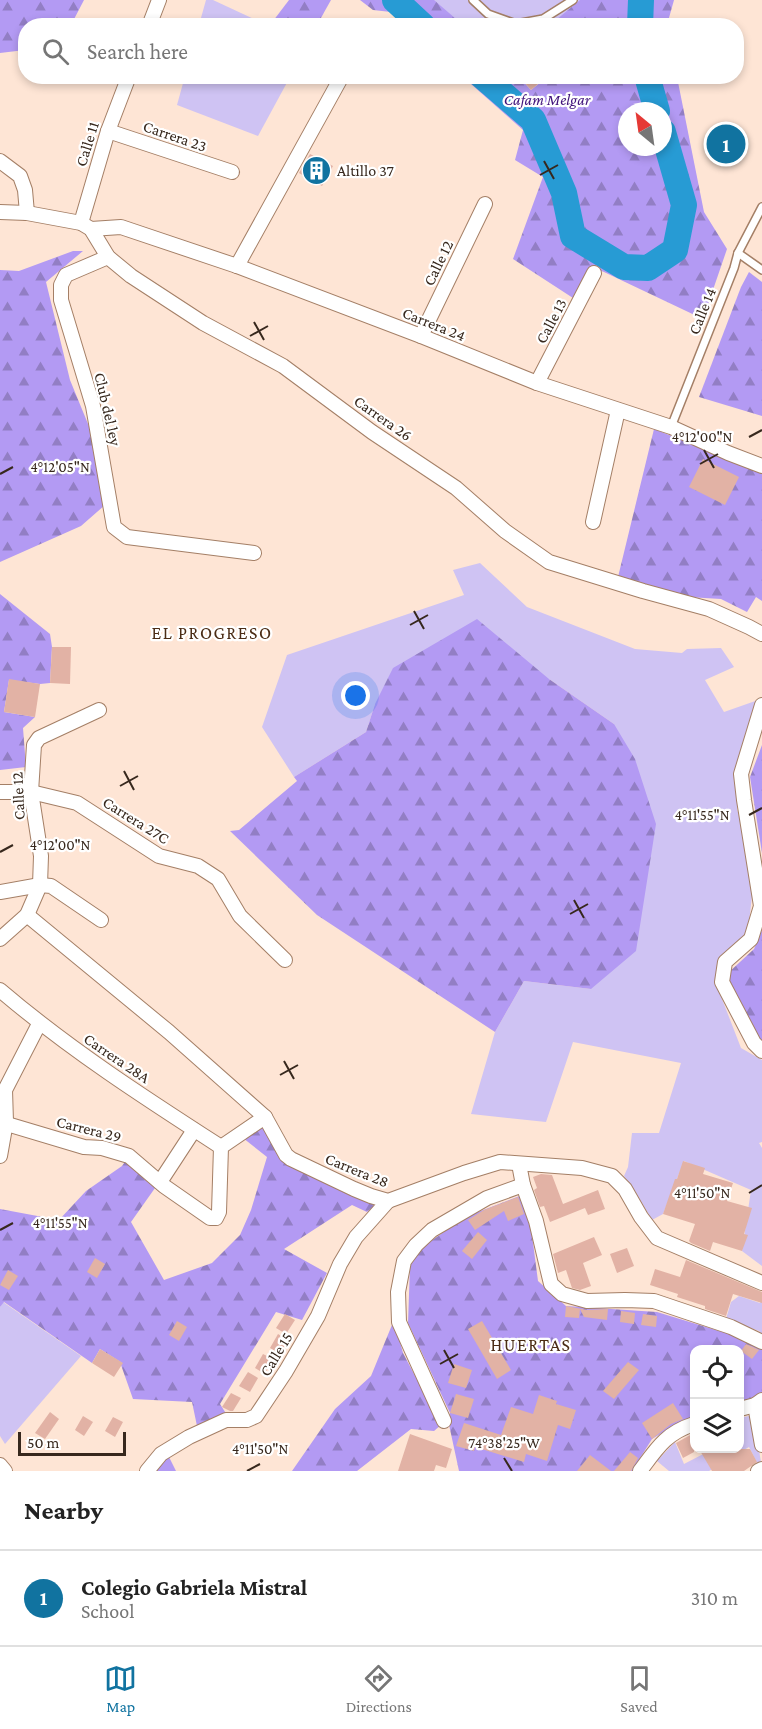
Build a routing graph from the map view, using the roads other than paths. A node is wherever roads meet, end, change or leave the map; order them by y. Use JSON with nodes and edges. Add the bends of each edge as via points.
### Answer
{"nodes":[{"id":1,"x":159,"y":0,"type":"edge"},
{"id":2,"x":472,"y":0,"type":"edge"},
{"id":3,"x":573,"y":0,"type":"edge"},
{"id":4,"x":152,"y":18,"type":"edge"},
{"id":5,"x":499,"y":18,"type":"edge"},
{"id":6,"x":545,"y":18,"type":"edge"},
{"id":7,"x":126,"y":84,"type":"edge"},
{"id":8,"x":338,"y":84,"type":"edge"},
{"id":9,"x":108,"y":131,"type":"junction"},
{"id":10,"x":0,"y":161,"type":"edge"},
{"id":11,"x":232,"y":172,"type":"dead end"},
{"id":12,"x":485,"y":204,"type":"dead end"},
{"id":13,"x":762,"y":207,"type":"edge"},
{"id":14,"x":0,"y":212,"type":"edge"},
{"id":15,"x":27,"y":213,"type":"junction"},
{"id":16,"x":86,"y":226,"type":"junction"},
{"id":17,"x":738,"y":253,"type":"junction"},
{"id":18,"x":108,"y":257,"type":"junction"},
{"id":19,"x":237,"y":266,"type":"junction"},
{"id":20,"x":762,"y":270,"type":"edge"},
{"id":21,"x":594,"y":273,"type":"dead end"},
{"id":22,"x":421,"y":336,"type":"junction"},
{"id":23,"x":537,"y":383,"type":"junction"},
{"id":24,"x":618,"y":410,"type":"junction"},
{"id":25,"x":670,"y":426,"type":"junction"},
{"id":26,"x":762,"y":466,"type":"edge"},
{"id":27,"x":593,"y":522,"type":"dead end"},
{"id":28,"x":254,"y":553,"type":"dead end"},
{"id":29,"x":762,"y":634,"type":"edge"},
{"id":30,"x":762,"y":705,"type":"edge"},
{"id":31,"x":99,"y":710,"type":"dead end"},
{"id":32,"x":0,"y":792,"type":"edge"},
{"id":33,"x":31,"y":792,"type":"junction"},
{"id":34,"x":40,"y":885,"type":"junction"},
{"id":35,"x":0,"y":892,"type":"edge"},
{"id":36,"x":27,"y":915,"type":"junction"},
{"id":37,"x":101,"y":920,"type":"dead end"},
{"id":38,"x":0,"y":939,"type":"edge"},
{"id":39,"x":285,"y":960,"type":"dead end"},
{"id":40,"x":0,"y":990,"type":"edge"},
{"id":41,"x":39,"y":1024,"type":"junction"},
{"id":42,"x":762,"y":1051,"type":"edge"},
{"id":43,"x":265,"y":1117,"type":"junction"},
{"id":44,"x":3,"y":1122,"type":"edge"},
{"id":45,"x":194,"y":1130,"type":"junction"},
{"id":46,"x":221,"y":1147,"type":"junction"},
{"id":47,"x":0,"y":1156,"type":"edge"},
{"id":48,"x":519,"y":1164,"type":"junction"},
{"id":49,"x":159,"y":1182,"type":"junction"},
{"id":50,"x":523,"y":1185,"type":"junction"},
{"id":51,"x":388,"y":1201,"type":"junction"},
{"id":52,"x":762,"y":1283,"type":"edge"},
{"id":53,"x":762,"y":1342,"type":"edge"},
{"id":54,"x":758,"y":1402,"type":"edge"},
{"id":55,"x":744,"y":1407,"type":"edge"},
{"id":56,"x":444,"y":1421,"type":"dead end"},
{"id":57,"x":690,"y":1425,"type":"edge"},
{"id":58,"x":762,"y":1445,"type":"edge"},
{"id":59,"x":0,"y":1465,"type":"edge"},
{"id":60,"x":762,"y":1469,"type":"edge"},
{"id":61,"x":5,"y":1471,"type":"edge"},
{"id":62,"x":147,"y":1471,"type":"edge"},
{"id":63,"x":640,"y":1471,"type":"edge"},
{"id":64,"x":758,"y":1471,"type":"edge"}],
"edges":[{"from":1,"to":4,"type":"street"},
{"from":2,"to":5,"type":"lane"},
{"from":3,"to":6,"type":"lane"},
{"from":7,"to":9,"type":"street","name":"Calle 11"},
{"from":8,"to":19,"type":"street"},
{"from":9,"to":11,"type":"street","name":"Carrera 23"},
{"from":9,"to":16,"type":"street","name":"Calle 11"},
{"from":10,"to":15,"type":"street","via":[[20,176]]},
{"from":12,"to":22,"type":"street","name":"Calle 12"},
{"from":13,"to":17,"type":"lane","name":"Calle 14"},
{"from":14,"to":15,"type":"street"},
{"from":15,"to":16,"type":"street"},
{"from":16,"to":18,"type":"street","name":"Carrera 26"},
{"from":16,"to":19,"type":"street","name":"Carrera 24","via":[[121,227]]},
{"from":17,"to":20,"type":"lane"},
{"from":17,"to":25,"type":"lane","name":"Calle 14"},
{"from":18,"to":28,"type":"street","name":"Club del ley","via":[[66,275],[61,300],[93,406],[114,527],[128,537]]},
{"from":18,"to":29,"type":"street","name":"Carrera 26","via":[[203,323],[283,366],[456,488],[505,531],[549,562],[709,609]]},
{"from":19,"to":22,"type":"street","name":"Carrera 24"},
{"from":21,"to":23,"type":"street","name":"Calle 13"},
{"from":22,"to":23,"type":"street","name":"Carrera 24"},
{"from":23,"to":24,"type":"street","name":"Carrera 24"},
{"from":24,"to":25,"type":"street","name":"Carrera 24"},
{"from":24,"to":27,"type":"street"},
{"from":25,"to":26,"type":"street","name":"Carrera 24"},
{"from":30,"to":42,"type":"street","via":[[741,774],[761,906],[752,939],[725,962],[722,982]]},
{"from":31,"to":33,"type":"street","name":"Calle 12","via":[[39,738],[34,745]]},
{"from":32,"to":33,"type":"street","name":"Carrera 27C"},
{"from":33,"to":34,"type":"street","name":"Calle 12","via":[[41,856]]},
{"from":33,"to":39,"type":"street","name":"Carrera 27C","via":[[77,803],[159,856],[198,866],[218,879],[240,916]]},
{"from":34,"to":35,"type":"street"},
{"from":34,"to":36,"type":"street","name":"Calle 12"},
{"from":34,"to":37,"type":"street","via":[[51,886]]},
{"from":36,"to":38,"type":"street","name":"Calle 12"},
{"from":36,"to":43,"type":"street","name":"Carrera 28"},
{"from":40,"to":41,"type":"street","name":"Carrera 28A"},
{"from":41,"to":44,"type":"street","via":[[4,1090]]},
{"from":41,"to":45,"type":"street","name":"Carrera 28A"},
{"from":43,"to":46,"type":"street"},
{"from":43,"to":51,"type":"street","name":"Carrera 28","via":[[291,1160]]},
{"from":44,"to":47,"type":"street"},
{"from":44,"to":49,"type":"street","name":"Carrera 29","via":[[84,1147],[129,1156]]},
{"from":45,"to":46,"type":"street","name":"Carrera 28A"},
{"from":45,"to":49,"type":"street"},
{"from":46,"to":49,"type":"street","name":"Carrera 29","via":[[216,1218],[210,1218]]},
{"from":48,"to":50,"type":"street"},
{"from":48,"to":51,"type":"street","name":"Carrera 28","via":[[500,1162]]},
{"from":48,"to":52,"type":"street","name":"Carrera 28","via":[[582,1168],[612,1176],[657,1238]]},
{"from":50,"to":53,"type":"street","via":[[551,1284],[562,1294],[587,1301],[654,1301],[731,1327]]},
{"from":50,"to":56,"type":"street","via":[[487,1198],[432,1230],[404,1262],[398,1292],[399,1322]]},
{"from":51,"to":62,"type":"street","name":"Calle 15","via":[[356,1237],[318,1316],[256,1416],[226,1420],[189,1437],[161,1454]]},
{"from":54,"to":55,"type":"street"},
{"from":54,"to":58,"type":"street"},
{"from":57,"to":63,"type":"street","via":[[661,1442]]},
{"from":59,"to":61,"type":"street"},
{"from":60,"to":64,"type":"street"}]}
